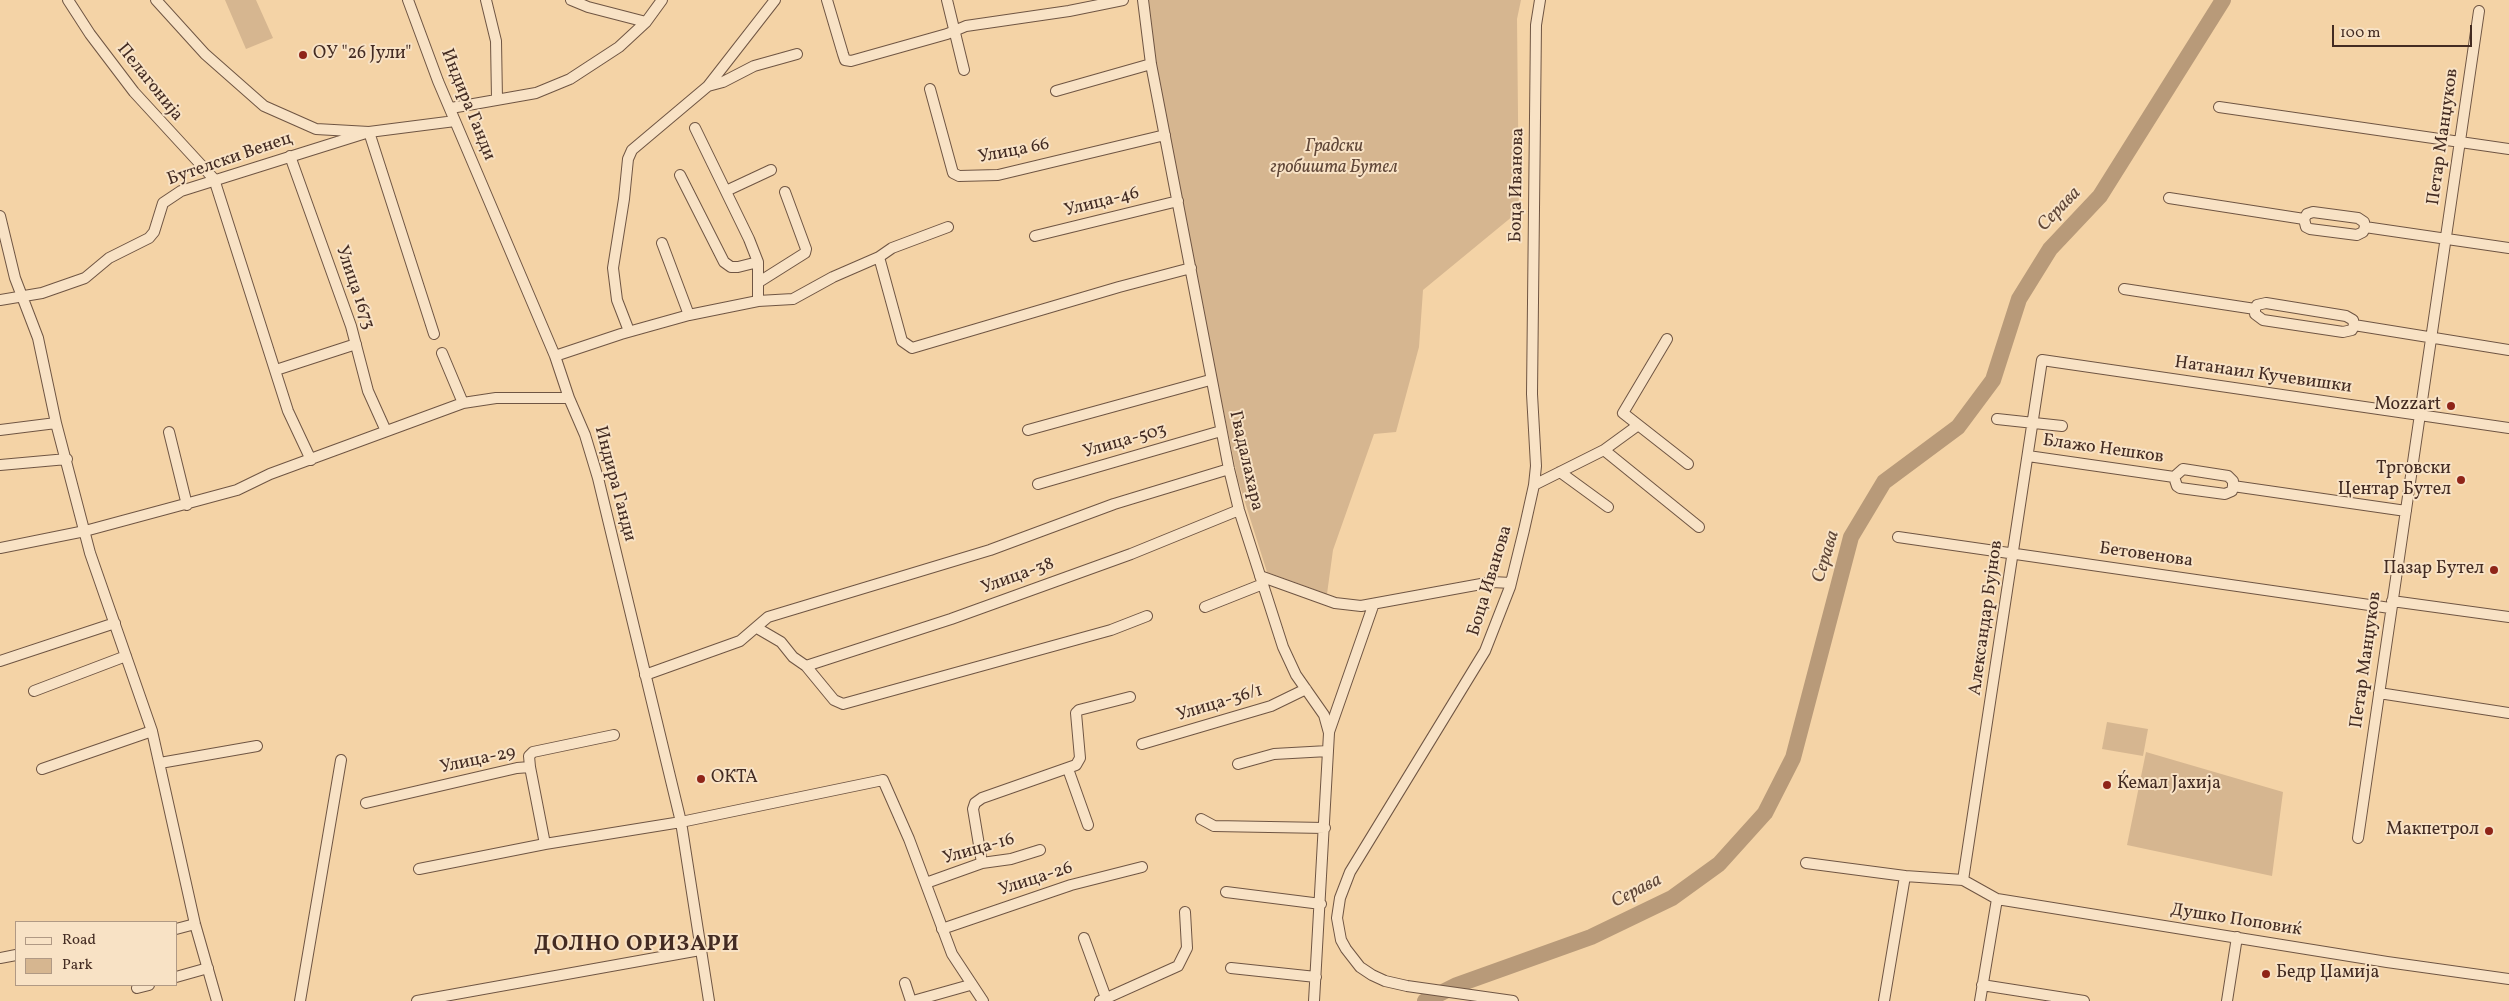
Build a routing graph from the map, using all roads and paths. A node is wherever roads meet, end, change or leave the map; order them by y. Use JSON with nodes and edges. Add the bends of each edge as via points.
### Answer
{"nodes":[{"id":1,"x":68,"y":0,"type":"edge"},
{"id":2,"x":156,"y":0,"type":"edge"},
{"id":3,"x":408,"y":0,"type":"edge"},
{"id":4,"x":486,"y":0,"type":"edge"},
{"id":5,"x":571,"y":0,"type":"edge"},
{"id":6,"x":662,"y":0,"type":"edge"},
{"id":7,"x":775,"y":0,"type":"edge"},
{"id":8,"x":827,"y":0,"type":"edge"},
{"id":9,"x":947,"y":0,"type":"edge"},
{"id":10,"x":1123,"y":0,"type":"edge"},
{"id":11,"x":1143,"y":0,"type":"edge"},
{"id":12,"x":1540,"y":0,"type":"edge"},
{"id":13,"x":2479,"y":11,"type":"dead end"},
{"id":14,"x":646,"y":22,"type":"junction"},
{"id":15,"x":955,"y":29,"type":"junction"},
{"id":16,"x":797,"y":54,"type":"dead end"},
{"id":17,"x":1151,"y":64,"type":"junction"},
{"id":18,"x":964,"y":70,"type":"dead end"},
{"id":19,"x":708,"y":86,"type":"junction"},
{"id":20,"x":930,"y":89,"type":"dead end"},
{"id":21,"x":1056,"y":91,"type":"dead end"},
{"id":22,"x":497,"y":99,"type":"junction"},
{"id":23,"x":2219,"y":107,"type":"dead end"},
{"id":24,"x":450,"y":108,"type":"junction"},
{"id":25,"x":455,"y":121,"type":"junction"},
{"id":26,"x":695,"y":128,"type":"dead end"},
{"id":27,"x":369,"y":132,"type":"junction"},
{"id":28,"x":1165,"y":135,"type":"junction"},
{"id":29,"x":2460,"y":143,"type":"junction"},
{"id":30,"x":2509,"y":149,"type":"edge"},
{"id":31,"x":290,"y":156,"type":"junction"},
{"id":32,"x":771,"y":170,"type":"dead end"},
{"id":33,"x":680,"y":175,"type":"dead end"},
{"id":34,"x":214,"y":179,"type":"junction"},
{"id":35,"x":726,"y":191,"type":"junction"},
{"id":36,"x":785,"y":192,"type":"dead end"},
{"id":37,"x":2169,"y":198,"type":"dead end"},
{"id":38,"x":1178,"y":201,"type":"junction"},
{"id":39,"x":0,"y":216,"type":"edge"},
{"id":40,"x":2304,"y":219,"type":"junction"},
{"id":41,"x":948,"y":227,"type":"dead end"},
{"id":42,"x":2365,"y":227,"type":"junction"},
{"id":43,"x":1035,"y":236,"type":"dead end"},
{"id":44,"x":2446,"y":239,"type":"junction"},
{"id":45,"x":662,"y":243,"type":"dead end"},
{"id":46,"x":2509,"y":248,"type":"edge"},
{"id":47,"x":879,"y":257,"type":"junction"},
{"id":48,"x":758,"y":262,"type":"junction"},
{"id":49,"x":1191,"y":268,"type":"junction"},
{"id":50,"x":759,"y":282,"type":"junction"},
{"id":51,"x":2124,"y":289,"type":"dead end"},
{"id":52,"x":22,"y":296,"type":"junction"},
{"id":53,"x":0,"y":300,"type":"edge"},
{"id":54,"x":758,"y":301,"type":"junction"},
{"id":55,"x":2255,"y":309,"type":"junction"},
{"id":56,"x":689,"y":315,"type":"junction"},
{"id":57,"x":2354,"y":325,"type":"junction"},
{"id":58,"x":629,"y":331,"type":"junction"},
{"id":59,"x":434,"y":334,"type":"dead end"},
{"id":60,"x":2431,"y":338,"type":"junction"},
{"id":61,"x":1667,"y":339,"type":"dead end"},
{"id":62,"x":356,"y":344,"type":"junction"},
{"id":63,"x":2509,"y":350,"type":"edge"},
{"id":64,"x":442,"y":353,"type":"dead end"},
{"id":65,"x":555,"y":356,"type":"junction"},
{"id":66,"x":2042,"y":360,"type":"joint"},
{"id":67,"x":276,"y":370,"type":"junction"},
{"id":68,"x":1210,"y":380,"type":"junction"},
{"id":69,"x":569,"y":398,"type":"junction"},
{"id":70,"x":463,"y":403,"type":"junction"},
{"id":71,"x":2420,"y":415,"type":"junction"},
{"id":72,"x":1997,"y":420,"type":"dead end"},
{"id":73,"x":56,"y":423,"type":"junction"},
{"id":74,"x":2032,"y":423,"type":"junction"},
{"id":75,"x":1637,"y":426,"type":"junction"},
{"id":76,"x":2062,"y":426,"type":"dead end"},
{"id":77,"x":2509,"y":428,"type":"edge"},
{"id":78,"x":0,"y":430,"type":"edge"},
{"id":79,"x":1028,"y":430,"type":"dead end"},
{"id":80,"x":386,"y":431,"type":"junction"},
{"id":81,"x":1221,"y":431,"type":"junction"},
{"id":82,"x":169,"y":432,"type":"dead end"},
{"id":83,"x":1604,"y":450,"type":"junction"},
{"id":84,"x":2028,"y":456,"type":"junction"},
{"id":85,"x":67,"y":459,"type":"junction"},
{"id":86,"x":311,"y":460,"type":"junction"},
{"id":87,"x":1688,"y":464,"type":"dead end"},
{"id":88,"x":0,"y":465,"type":"edge"},
{"id":89,"x":1229,"y":469,"type":"junction"},
{"id":90,"x":1560,"y":472,"type":"junction"},
{"id":91,"x":2174,"y":477,"type":"junction"},
{"id":92,"x":1038,"y":484,"type":"dead end"},
{"id":93,"x":1534,"y":485,"type":"junction"},
{"id":94,"x":2234,"y":486,"type":"junction"},
{"id":95,"x":187,"y":505,"type":"junction"},
{"id":96,"x":1608,"y":507,"type":"dead end"},
{"id":97,"x":1239,"y":510,"type":"junction"},
{"id":98,"x":2406,"y":511,"type":"junction"},
{"id":99,"x":1699,"y":527,"type":"dead end"},
{"id":100,"x":85,"y":531,"type":"junction"},
{"id":101,"x":1898,"y":536,"type":"dead end"},
{"id":102,"x":0,"y":548,"type":"edge"},
{"id":103,"x":2013,"y":553,"type":"junction"},
{"id":104,"x":1261,"y":580,"type":"junction"},
{"id":105,"x":1511,"y":583,"type":"junction"},
{"id":106,"x":2391,"y":605,"type":"junction"},
{"id":107,"x":1373,"y":606,"type":"junction"},
{"id":108,"x":1206,"y":607,"type":"dead end"},
{"id":109,"x":1147,"y":616,"type":"dead end"},
{"id":110,"x":2509,"y":617,"type":"edge"},
{"id":111,"x":115,"y":623,"type":"junction"},
{"id":112,"x":757,"y":628,"type":"junction"},
{"id":113,"x":126,"y":656,"type":"junction"},
{"id":114,"x":0,"y":661,"type":"edge"},
{"id":115,"x":806,"y":666,"type":"junction"},
{"id":116,"x":646,"y":675,"type":"junction"},
{"id":117,"x":1306,"y":689,"type":"junction"},
{"id":118,"x":34,"y":691,"type":"dead end"},
{"id":119,"x":2379,"y":694,"type":"junction"},
{"id":120,"x":1130,"y":697,"type":"dead end"},
{"id":121,"x":2509,"y":713,"type":"edge"},
{"id":122,"x":152,"y":731,"type":"junction"},
{"id":123,"x":1329,"y":732,"type":"junction"},
{"id":124,"x":614,"y":735,"type":"dead end"},
{"id":125,"x":1142,"y":744,"type":"dead end"},
{"id":126,"x":257,"y":746,"type":"dead end"},
{"id":127,"x":1328,"y":751,"type":"junction"},
{"id":128,"x":341,"y":760,"type":"dead end"},
{"id":129,"x":160,"y":763,"type":"junction"},
{"id":130,"x":1238,"y":764,"type":"dead end"},
{"id":131,"x":530,"y":767,"type":"junction"},
{"id":132,"x":42,"y":769,"type":"dead end"},
{"id":133,"x":1068,"y":769,"type":"junction"},
{"id":134,"x":366,"y":803,"type":"dead end"},
{"id":135,"x":1201,"y":819,"type":"dead end"},
{"id":136,"x":681,"y":822,"type":"junction"},
{"id":137,"x":1088,"y":825,"type":"dead end"},
{"id":138,"x":1325,"y":828,"type":"junction"},
{"id":139,"x":2358,"y":838,"type":"dead end"},
{"id":140,"x":545,"y":844,"type":"junction"},
{"id":141,"x":1040,"y":850,"type":"dead end"},
{"id":142,"x":982,"y":863,"type":"junction"},
{"id":143,"x":1806,"y":863,"type":"dead end"},
{"id":144,"x":1142,"y":867,"type":"dead end"},
{"id":145,"x":419,"y":869,"type":"dead end"},
{"id":146,"x":1905,"y":876,"type":"junction"},
{"id":147,"x":1963,"y":880,"type":"junction"},
{"id":148,"x":926,"y":883,"type":"junction"},
{"id":149,"x":1226,"y":892,"type":"dead end"},
{"id":150,"x":1998,"y":899,"type":"junction"},
{"id":151,"x":1320,"y":904,"type":"junction"},
{"id":152,"x":1185,"y":912,"type":"dead end"},
{"id":153,"x":1320,"y":916,"type":"junction"},
{"id":154,"x":195,"y":924,"type":"junction"},
{"id":155,"x":1338,"y":926,"type":"junction"},
{"id":156,"x":178,"y":928,"type":"edge"},
{"id":157,"x":942,"y":929,"type":"junction"},
{"id":158,"x":2237,"y":937,"type":"junction"},
{"id":159,"x":1084,"y":938,"type":"dead end"},
{"id":160,"x":700,"y":950,"type":"junction"},
{"id":161,"x":15,"y":955,"type":"edge"},
{"id":162,"x":0,"y":958,"type":"edge"},
{"id":163,"x":208,"y":968,"type":"junction"},
{"id":164,"x":1231,"y":968,"type":"dead end"},
{"id":165,"x":178,"y":976,"type":"edge"},
{"id":166,"x":1316,"y":977,"type":"junction"},
{"id":167,"x":2509,"y":979,"type":"edge"},
{"id":168,"x":905,"y":983,"type":"dead end"},
{"id":169,"x":970,"y":984,"type":"junction"},
{"id":170,"x":1982,"y":985,"type":"junction"},
{"id":171,"x":145,"y":986,"type":"edge"},
{"id":172,"x":137,"y":988,"type":"dead end"},
{"id":173,"x":1103,"y":999,"type":"edge"},
{"id":174,"x":217,"y":1001,"type":"edge"},
{"id":175,"x":300,"y":1001,"type":"edge"},
{"id":176,"x":417,"y":1001,"type":"edge"},
{"id":177,"x":709,"y":1001,"type":"edge"},
{"id":178,"x":912,"y":1001,"type":"edge"},
{"id":179,"x":983,"y":1001,"type":"edge"},
{"id":180,"x":1314,"y":1001,"type":"edge"},
{"id":181,"x":1513,"y":1001,"type":"edge"},
{"id":182,"x":1884,"y":1001,"type":"edge"},
{"id":183,"x":1980,"y":1001,"type":"edge"},
{"id":184,"x":2084,"y":1001,"type":"edge"},
{"id":185,"x":2227,"y":1001,"type":"edge"}],
"edges":[{"from":1,"to":34,"type":"street","name":"Пелагонија","via":[[154,117]]},
{"from":2,"to":27,"type":"street","via":[[205,54],[264,106],[316,129]]},
{"from":3,"to":24,"type":"street","name":"Индира Ганди"},
{"from":4,"to":22,"type":"street","via":[[496,41]]},
{"from":5,"to":14,"type":"street"},
{"from":6,"to":14,"type":"street"},
{"from":7,"to":19,"type":"street"},
{"from":8,"to":15,"type":"street","via":[[846,60],[862,59]]},
{"from":9,"to":15,"type":"street"},
{"from":10,"to":15,"type":"street"},
{"from":11,"to":17,"type":"street","name":"Гвадалахара"},
{"from":12,"to":93,"type":"street","name":"Боца Иванова","via":[[1536,35]]},
{"from":13,"to":29,"type":"street","name":"Петар Манџуков"},
{"from":14,"to":22,"type":"street","via":[[619,48],[570,79],[536,93]]},
{"from":15,"to":18,"type":"street"},
{"from":16,"to":19,"type":"street","via":[[754,66]]},
{"from":17,"to":21,"type":"street"},
{"from":17,"to":28,"type":"street","name":"Гвадалахара"},
{"from":19,"to":58,"type":"street","via":[[632,150],[628,159],[613,268],[617,300]]},
{"from":20,"to":28,"type":"street","name":"Улица 66","via":[[953,173],[959,176],[998,175]]},
{"from":22,"to":24,"type":"street"},
{"from":23,"to":29,"type":"street"},
{"from":24,"to":25,"type":"street","name":"Индира Ганди"},
{"from":25,"to":27,"type":"street","name":"Бутелски Венец"},
{"from":25,"to":65,"type":"street","name":"Индира Ганди"},
{"from":26,"to":35,"type":"street"},
{"from":27,"to":31,"type":"street","name":"Бутелски Венец"},
{"from":27,"to":59,"type":"street"},
{"from":28,"to":38,"type":"street","name":"Гвадалахара"},
{"from":29,"to":30,"type":"street"},
{"from":29,"to":44,"type":"street","name":"Петар Манџуков"},
{"from":31,"to":34,"type":"street","name":"Бутелски Венец"},
{"from":31,"to":62,"type":"street","name":"Улица 1673"},
{"from":32,"to":35,"type":"street"},
{"from":33,"to":48,"type":"street","via":[[724,262],[738,268]]},
{"from":34,"to":52,"type":"street","name":"Бутелски Венец","via":[[167,198],[149,238],[110,258],[85,278],[42,293]]},
{"from":34,"to":67,"type":"street"},
{"from":35,"to":48,"type":"street"},
{"from":36,"to":50,"type":"street","via":[[805,253]]},
{"from":37,"to":40,"type":"street"},
{"from":38,"to":43,"type":"street","name":"Улица-46"},
{"from":38,"to":49,"type":"street","name":"Гвадалахара"},
{"from":39,"to":52,"type":"street","via":[[9,259]]},
{"from":40,"to":42,"type":"street","via":[[2313,212],[2358,218]]},
{"from":40,"to":42,"type":"street","via":[[2310,229],[2338,233],[2357,235]]},
{"from":41,"to":47,"type":"street","via":[[907,242]]},
{"from":42,"to":44,"type":"street"},
{"from":44,"to":46,"type":"street"},
{"from":44,"to":60,"type":"street","name":"Петар Манџуков"},
{"from":45,"to":56,"type":"street"},
{"from":47,"to":49,"type":"street","via":[[902,341],[912,348]]},
{"from":47,"to":54,"type":"street","via":[[802,296]]},
{"from":48,"to":50,"type":"street"},
{"from":49,"to":68,"type":"street","name":"Гвадалахара"},
{"from":50,"to":54,"type":"street"},
{"from":51,"to":55,"type":"street"},
{"from":52,"to":53,"type":"street","name":"Бутелски Венец"},
{"from":52,"to":73,"type":"street","via":[[38,338]]},
{"from":54,"to":56,"type":"street"},
{"from":55,"to":57,"type":"street","via":[[2257,305],[2266,303],[2346,316],[2353,320]]},
{"from":55,"to":57,"type":"street","via":[[2255,314],[2263,320],[2344,332],[2352,330]]},
{"from":56,"to":58,"type":"street"},
{"from":57,"to":60,"type":"street"},
{"from":58,"to":65,"type":"street"},
{"from":60,"to":63,"type":"street"},
{"from":60,"to":71,"type":"street","name":"Петар Манџуков"},
{"from":61,"to":75,"type":"street","via":[[1623,413]]},
{"from":62,"to":67,"type":"street"},
{"from":62,"to":80,"type":"street","name":"Улица 1673","via":[[368,392]]},
{"from":64,"to":70,"type":"street"},
{"from":65,"to":69,"type":"street","name":"Индира Ганди"},
{"from":66,"to":71,"type":"street","name":"Натанаил Кучевишки"},
{"from":66,"to":74,"type":"street","name":"Александар Бујнов"},
{"from":67,"to":86,"type":"street","via":[[288,411]]},
{"from":68,"to":79,"type":"street"},
{"from":68,"to":81,"type":"street","name":"Гвадалахара"},
{"from":69,"to":70,"type":"street","via":[[496,398]]},
{"from":69,"to":116,"type":"street","name":"Индира Ганди","via":[[586,435],[598,478]]},
{"from":70,"to":80,"type":"street"},
{"from":71,"to":77,"type":"street","name":"Натанаил Кучевишки"},
{"from":71,"to":98,"type":"street","name":"Петар Манџуков"},
{"from":72,"to":74,"type":"street"},
{"from":73,"to":78,"type":"street"},
{"from":73,"to":85,"type":"street"},
{"from":74,"to":76,"type":"street"},
{"from":74,"to":84,"type":"street","name":"Александар Бујнов"},
{"from":75,"to":83,"type":"street"},
{"from":75,"to":87,"type":"street"},
{"from":80,"to":86,"type":"street"},
{"from":81,"to":89,"type":"street","name":"Гвадалахара"},
{"from":81,"to":92,"type":"street","name":"Улица-503"},
{"from":82,"to":95,"type":"street"},
{"from":83,"to":90,"type":"street"},
{"from":83,"to":99,"type":"street"},
{"from":84,"to":91,"type":"street","name":"Блажо Нешков"},
{"from":84,"to":103,"type":"street","name":"Александар Бујнов"},
{"from":85,"to":88,"type":"street"},
{"from":85,"to":100,"type":"street"},
{"from":86,"to":95,"type":"street","via":[[237,490]]},
{"from":89,"to":97,"type":"street","name":"Гвадалахара"},
{"from":89,"to":112,"type":"street","via":[[1114,504],[990,550],[768,617]]},
{"from":90,"to":93,"type":"street"},
{"from":90,"to":96,"type":"street"},
{"from":91,"to":94,"type":"street","name":"Блажо Нешков","via":[[2183,470],[2228,476]]},
{"from":91,"to":94,"type":"street","name":"Блажо Нешков","via":[[2180,488],[2225,494]]},
{"from":93,"to":105,"type":"street","name":"Боца Иванова"},
{"from":94,"to":98,"type":"street","name":"Блажо Нешков"},
{"from":95,"to":100,"type":"street"},
{"from":97,"to":104,"type":"street","name":"Гвадалахара"},
{"from":97,"to":115,"type":"street","name":"Улица-38","via":[[1098,566]]},
{"from":98,"to":106,"type":"street","name":"Петар Манџуков"},
{"from":100,"to":102,"type":"street"},
{"from":100,"to":111,"type":"street"},
{"from":101,"to":103,"type":"street","name":"Бетовенова"},
{"from":103,"to":106,"type":"street","name":"Бетовенова"},
{"from":103,"to":147,"type":"street","name":"Александар Бујнов"},
{"from":104,"to":107,"type":"street","via":[[1335,603]]},
{"from":104,"to":108,"type":"street"},
{"from":104,"to":117,"type":"street","name":"Гвадалахара","via":[[1283,647]]},
{"from":105,"to":107,"type":"street","via":[[1492,582]]},
{"from":105,"to":155,"type":"street","name":"Боца Иванова","via":[[1497,625],[1475,672],[1345,882],[1338,908]]},
{"from":106,"to":110,"type":"street","name":"Бетовенова"},
{"from":106,"to":119,"type":"street","name":"Петар Манџуков"},
{"from":107,"to":123,"type":"street"},
{"from":109,"to":115,"type":"street","via":[[1111,630],[843,704],[834,700]]},
{"from":111,"to":113,"type":"street"},
{"from":111,"to":114,"type":"street"},
{"from":112,"to":115,"type":"street","via":[[781,642],[793,657]]},
{"from":112,"to":116,"type":"street","via":[[740,641]]},
{"from":113,"to":118,"type":"street"},
{"from":113,"to":122,"type":"street"},
{"from":116,"to":136,"type":"street","name":"Индира Ганди"},
{"from":117,"to":123,"type":"street","name":"Гвадалахара","via":[[1324,716]]},
{"from":117,"to":125,"type":"street","name":"Улица-36/1","via":[[1271,706]]},
{"from":119,"to":121,"type":"street"},
{"from":119,"to":139,"type":"street","name":"Петар Манџуков"},
{"from":120,"to":133,"type":"street","via":[[1076,713],[1079,762]]},
{"from":122,"to":129,"type":"street"},
{"from":122,"to":132,"type":"street"},
{"from":123,"to":127,"type":"street","name":"Гвадалахара"},
{"from":124,"to":131,"type":"street","name":"Улица-29","via":[[533,752],[529,756]]},
{"from":126,"to":129,"type":"street"},
{"from":127,"to":130,"type":"street","via":[[1274,754]]},
{"from":127,"to":138,"type":"street","name":"Гвадалахара"},
{"from":128,"to":175,"type":"street"},
{"from":129,"to":154,"type":"street"},
{"from":131,"to":134,"type":"street","name":"Улица-29"},
{"from":131,"to":140,"type":"street"},
{"from":133,"to":137,"type":"street"},
{"from":133,"to":142,"type":"street","via":[[978,800],[973,810]]},
{"from":135,"to":138,"type":"street","via":[[1214,826]]},
{"from":136,"to":140,"type":"street"},
{"from":136,"to":148,"type":"street","via":[[883,780]]},
{"from":136,"to":160,"type":"street","name":"Индира Ганди"},
{"from":138,"to":151,"type":"street","name":"Гвадалахара"},
{"from":140,"to":145,"type":"street"},
{"from":141,"to":142,"type":"street","name":"Улица-16"},
{"from":142,"to":148,"type":"street","name":"Улица-16"},
{"from":143,"to":146,"type":"street"},
{"from":144,"to":157,"type":"street","name":"Улица-26","via":[[1071,885]]},
{"from":146,"to":147,"type":"street"},
{"from":146,"to":182,"type":"street"},
{"from":147,"to":150,"type":"street","name":"Душко Поповиќ"},
{"from":148,"to":157,"type":"street"},
{"from":149,"to":151,"type":"street"},
{"from":150,"to":158,"type":"street","name":"Душко Поповиќ"},
{"from":150,"to":170,"type":"street"},
{"from":151,"to":153,"type":"street","name":"Гвадалахара"},
{"from":152,"to":173,"type":"street","via":[[1187,948],[1178,966]]},
{"from":153,"to":155,"type":"street"},
{"from":153,"to":166,"type":"street","name":"Гвадалахара"},
{"from":154,"to":156,"type":"street"},
{"from":154,"to":163,"type":"street"},
{"from":155,"to":181,"type":"street","name":"Боца Иванова","via":[[1346,949],[1360,967],[1385,981]]},
{"from":157,"to":169,"type":"street"},
{"from":158,"to":167,"type":"street","name":"Душко Поповиќ"},
{"from":158,"to":185,"type":"street"},
{"from":159,"to":173,"type":"street"},
{"from":160,"to":176,"type":"street"},
{"from":160,"to":177,"type":"street","name":"Индира Ганди"},
{"from":161,"to":162,"type":"street"},
{"from":163,"to":165,"type":"street"},
{"from":163,"to":174,"type":"street"},
{"from":164,"to":166,"type":"street"},
{"from":166,"to":180,"type":"street","name":"Гвадалахара"},
{"from":168,"to":178,"type":"street"},
{"from":169,"to":178,"type":"street"},
{"from":169,"to":179,"type":"street"},
{"from":170,"to":183,"type":"street"},
{"from":170,"to":184,"type":"street"},
{"from":171,"to":172,"type":"street"}]}
